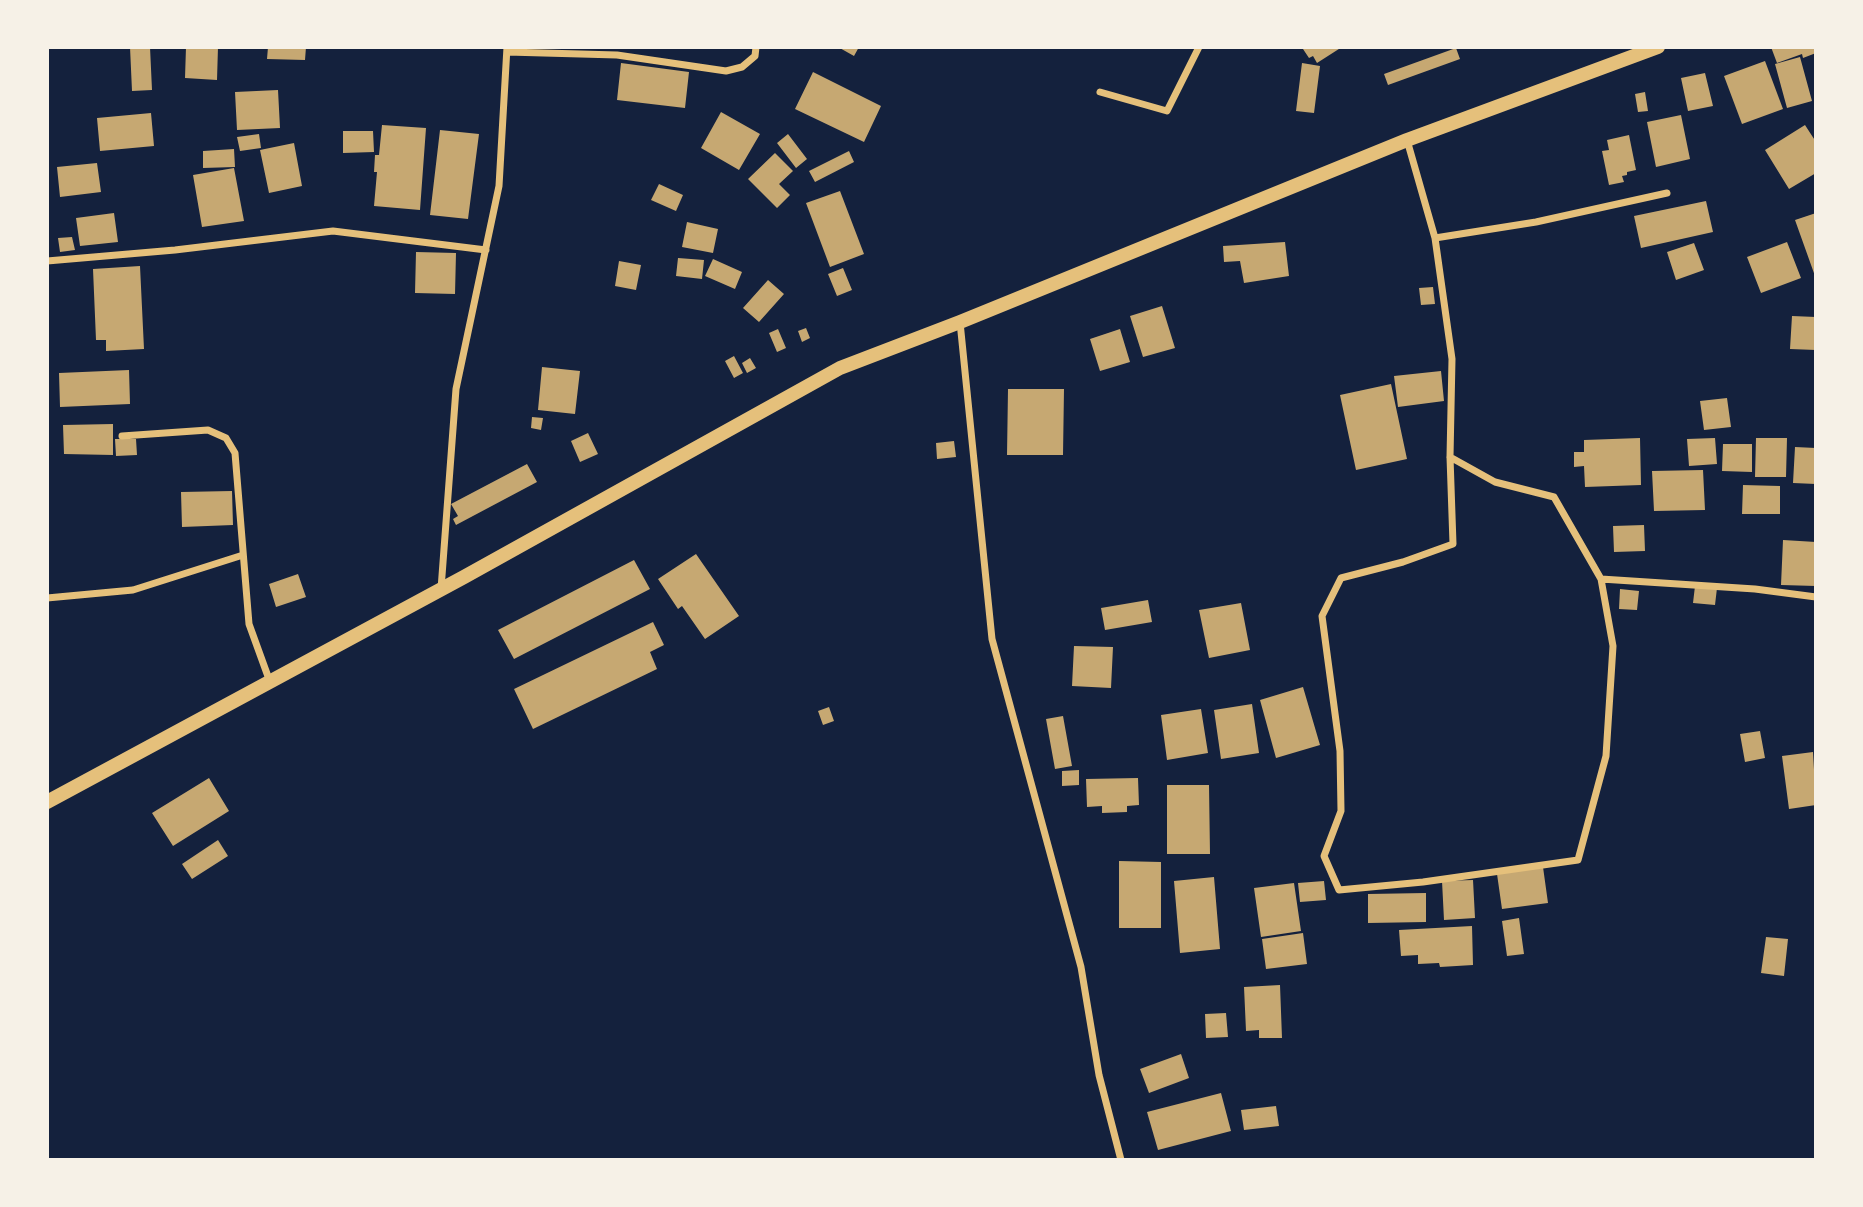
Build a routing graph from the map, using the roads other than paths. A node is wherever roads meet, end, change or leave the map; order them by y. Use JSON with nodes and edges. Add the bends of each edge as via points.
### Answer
{"nodes":[{"id":1,"x":756,"y":47,"type":"edge"},
{"id":2,"x":1199,"y":47,"type":"edge"},
{"id":3,"x":1658,"y":47,"type":"edge"},
{"id":4,"x":507,"y":49,"type":"edge"},
{"id":5,"x":1100,"y":92,"type":"dead end"},
{"id":6,"x":1408,"y":140,"type":"junction"},
{"id":7,"x":1667,"y":193,"type":"dead end"},
{"id":8,"x":1434,"y":238,"type":"junction"},
{"id":9,"x":486,"y":250,"type":"junction"},
{"id":10,"x":47,"y":261,"type":"edge"},
{"id":11,"x":960,"y":322,"type":"junction"},
{"id":12,"x":122,"y":436,"type":"dead end"},
{"id":13,"x":1450,"y":457,"type":"junction"},
{"id":14,"x":243,"y":555,"type":"junction"},
{"id":15,"x":1601,"y":579,"type":"junction"},
{"id":16,"x":441,"y":590,"type":"junction"},
{"id":17,"x":1816,"y":597,"type":"edge"},
{"id":18,"x":47,"y":598,"type":"edge"},
{"id":19,"x":270,"y":682,"type":"junction"},
{"id":20,"x":47,"y":802,"type":"edge"},
{"id":21,"x":1121,"y":1160,"type":"edge"}],
"edges":[{"from":1,"to":4,"type":"street","via":[[755,56],[742,67],[726,71],[617,55]]},
{"from":2,"to":5,"type":"street","via":[[1167,111]]},
{"from":3,"to":6,"type":"main road"},
{"from":4,"to":9,"type":"street","via":[[499,186]]},
{"from":6,"to":8,"type":"street"},
{"from":6,"to":11,"type":"main road"},
{"from":7,"to":8,"type":"street","via":[[1536,222]]},
{"from":8,"to":13,"type":"street","via":[[1452,359]]},
{"from":9,"to":10,"type":"street","via":[[333,231]]},
{"from":9,"to":16,"type":"street","via":[[456,389]]},
{"from":11,"to":16,"type":"main road","via":[[841,368]]},
{"from":11,"to":21,"type":"street","via":[[992,639],[1081,967],[1099,1075]]},
{"from":12,"to":14,"type":"street","via":[[208,430],[226,438],[235,453]]},
{"from":13,"to":15,"type":"street","via":[[1495,482],[1554,497]]},
{"from":13,"to":15,"type":"street","via":[[1453,544],[1341,578],[1322,616],[1340,751],[1341,811],[1324,856],[1339,890],[1578,860],[1606,756],[1613,646]]},
{"from":14,"to":18,"type":"street","via":[[133,590]]},
{"from":14,"to":19,"type":"street","via":[[249,624]]},
{"from":15,"to":17,"type":"street"},
{"from":16,"to":19,"type":"main road"},
{"from":19,"to":20,"type":"main road"}]}
